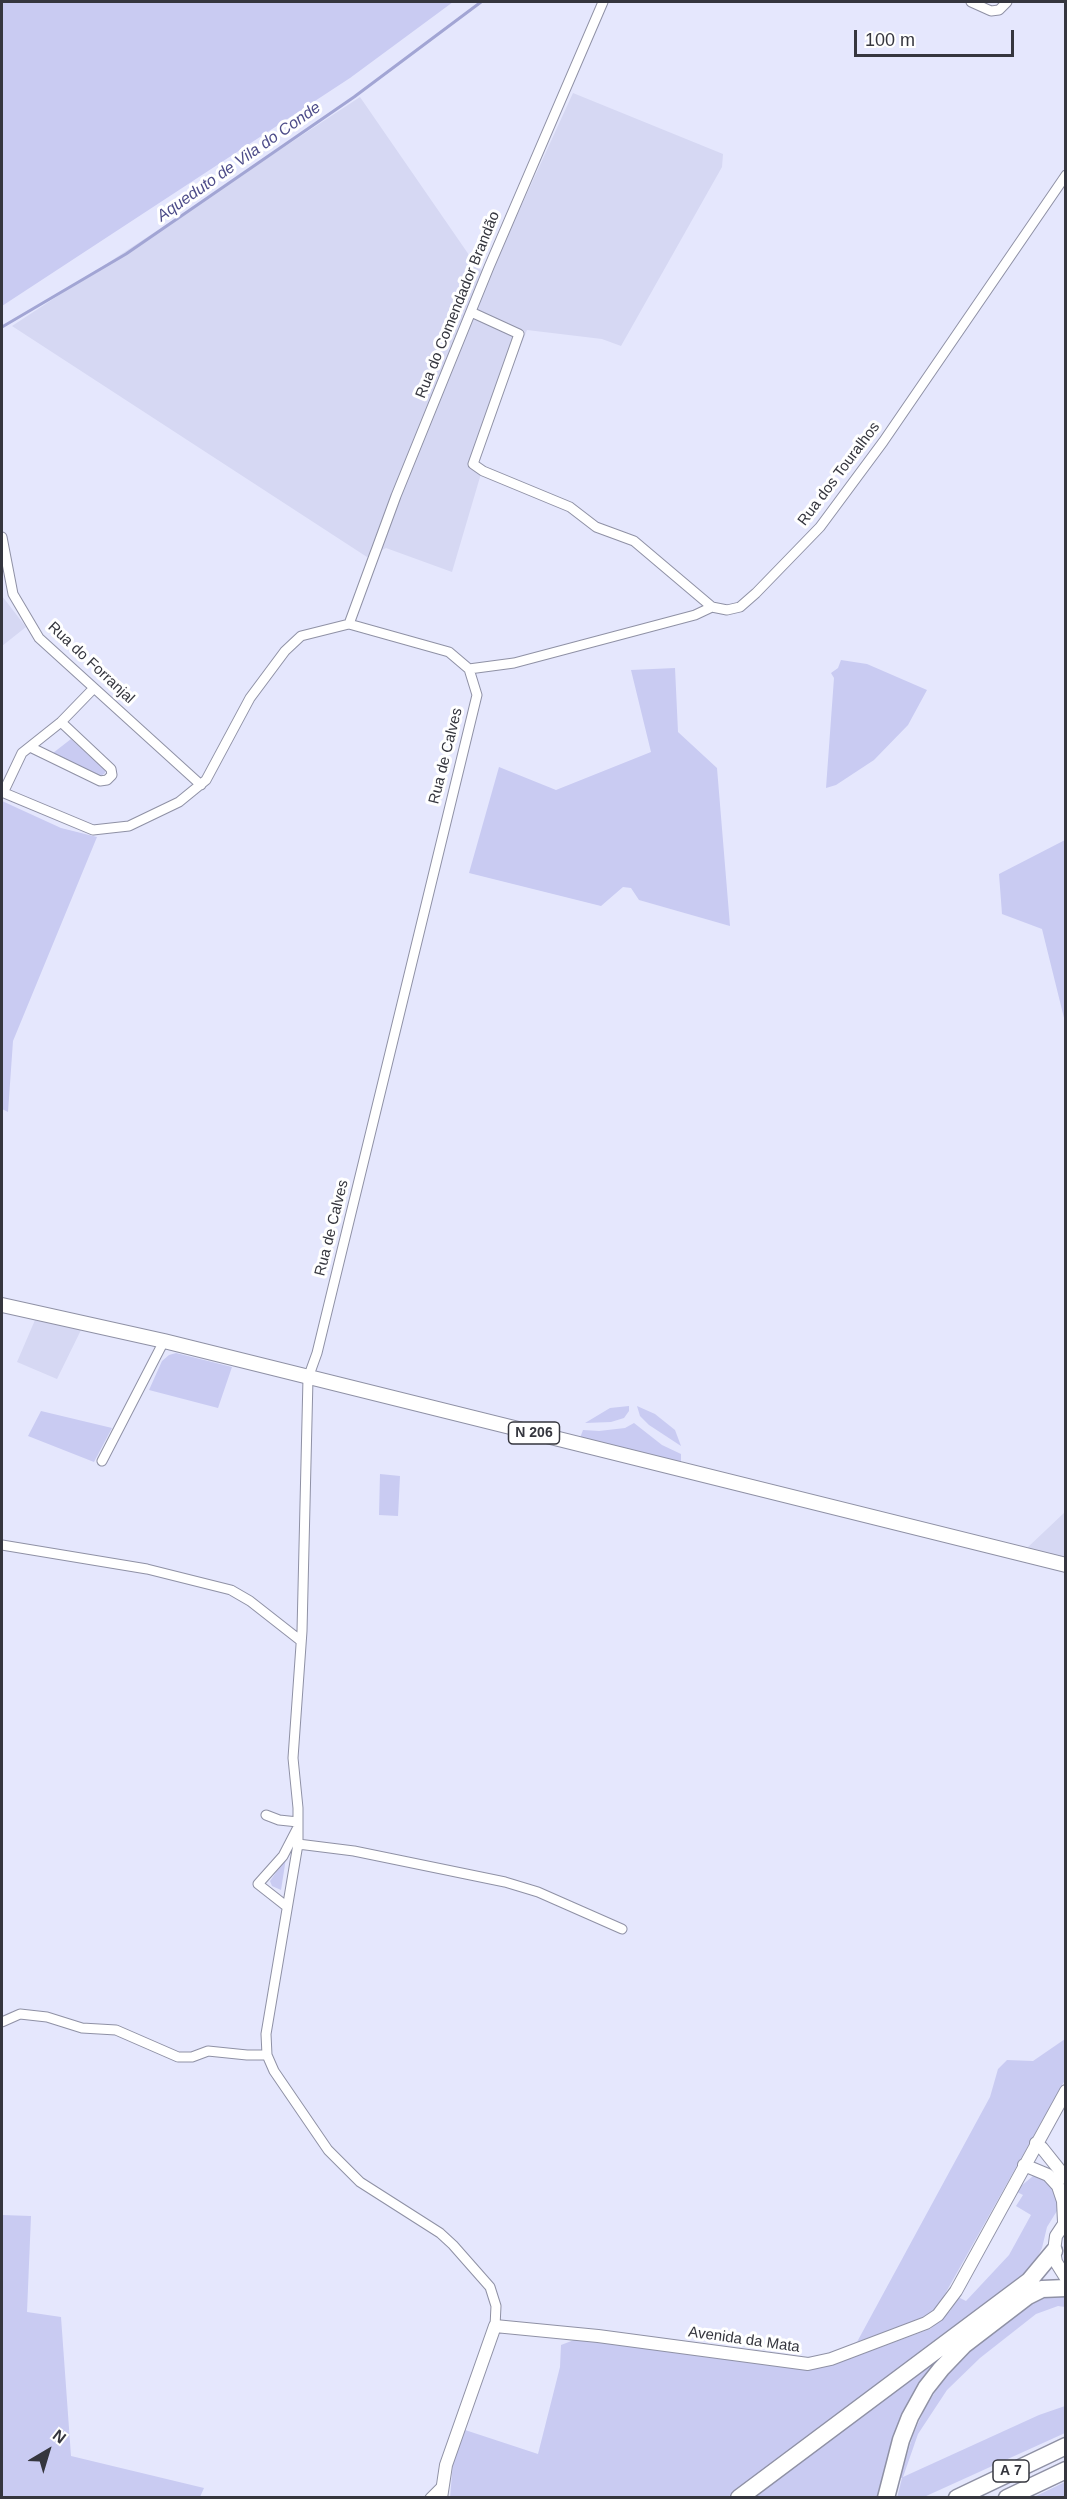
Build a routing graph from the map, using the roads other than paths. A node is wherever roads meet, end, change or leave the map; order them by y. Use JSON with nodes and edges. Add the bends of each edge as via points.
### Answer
{"nodes":[{"id":1,"x":603,"y":2,"type":"edge"},
{"id":2,"x":971,"y":2,"type":"edge"},
{"id":3,"x":1007,"y":2,"type":"edge"},
{"id":4,"x":1065,"y":175,"type":"edge"},
{"id":5,"x":471,"y":312,"type":"junction"},
{"id":6,"x":2,"y":537,"type":"edge"},
{"id":7,"x":712,"y":607,"type":"junction"},
{"id":8,"x":349,"y":624,"type":"junction"},
{"id":9,"x":469,"y":669,"type":"junction"},
{"id":10,"x":94,"y":687,"type":"junction"},
{"id":11,"x":61,"y":723,"type":"junction"},
{"id":12,"x":30,"y":747,"type":"junction"},
{"id":13,"x":201,"y":785,"type":"junction"},
{"id":14,"x":2,"y":793,"type":"edge"},
{"id":15,"x":2,"y":1305,"type":"edge"},
{"id":16,"x":164,"y":1341,"type":"junction"},
{"id":17,"x":308,"y":1378,"type":"junction"},
{"id":18,"x":102,"y":1461,"type":"dead end"},
{"id":19,"x":2,"y":1545,"type":"edge"},
{"id":20,"x":1065,"y":1565,"type":"edge"},
{"id":21,"x":301,"y":1641,"type":"junction"},
{"id":22,"x":266,"y":1815,"type":"dead end"},
{"id":23,"x":298,"y":1825,"type":"junction"},
{"id":24,"x":298,"y":1844,"type":"junction"},
{"id":25,"x":286,"y":1906,"type":"junction"},
{"id":26,"x":622,"y":1929,"type":"dead end"},
{"id":27,"x":2,"y":2022,"type":"edge"},
{"id":28,"x":267,"y":2055,"type":"junction"},
{"id":29,"x":1065,"y":2091,"type":"edge"},
{"id":30,"x":1036,"y":2143,"type":"junction"},
{"id":31,"x":1024,"y":2165,"type":"junction"},
{"id":32,"x":1065,"y":2178,"type":"edge"},
{"id":33,"x":1065,"y":2222,"type":"edge"},
{"id":34,"x":1054,"y":2251,"type":"junction"},
{"id":35,"x":1065,"y":2278,"type":"edge"},
{"id":36,"x":1065,"y":2288,"type":"edge"},
{"id":37,"x":495,"y":2326,"type":"junction"},
{"id":38,"x":1065,"y":2446,"type":"edge"},
{"id":39,"x":1065,"y":2470,"type":"edge"},
{"id":40,"x":442,"y":2491,"type":"edge"},
{"id":41,"x":430,"y":2498,"type":"edge"},
{"id":42,"x":739,"y":2498,"type":"edge"},
{"id":43,"x":886,"y":2498,"type":"edge"},
{"id":44,"x":957,"y":2498,"type":"edge"},
{"id":45,"x":1007,"y":2498,"type":"edge"}],
"edges":[{"from":1,"to":5,"type":"street","name":"Rua do Comendador Brandão"},
{"from":2,"to":3,"type":"street","via":[[991,11],[999,10]]},
{"from":4,"to":7,"type":"street","name":"Rua dos Touralhos","via":[[883,442],[820,527],[740,607]]},
{"from":5,"to":7,"type":"street","via":[[519,334],[473,464],[570,507],[596,527],[634,540]]},
{"from":5,"to":8,"type":"street","name":"Rua do Comendador Brandão"},
{"from":6,"to":10,"type":"street","name":"Rua do Forranjal","via":[[13,594],[39,638]]},
{"from":7,"to":9,"type":"street","name":"Rua dos Touralhos","via":[[695,615],[514,663]]},
{"from":8,"to":9,"type":"street","via":[[448,652]]},
{"from":8,"to":13,"type":"street","via":[[301,636],[285,651],[250,698]]},
{"from":9,"to":17,"type":"street","name":"Rua de Calves","via":[[477,695],[320,1342]]},
{"from":10,"to":11,"type":"street"},
{"from":10,"to":13,"type":"street","name":"Rua do Forranjal"},
{"from":11,"to":12,"type":"street"},
{"from":11,"to":12,"type":"street","via":[[111,769],[107,780],[100,781]]},
{"from":12,"to":14,"type":"street","via":[[22,753]]},
{"from":13,"to":14,"type":"street","via":[[179,802],[129,826],[93,830]]},
{"from":15,"to":16,"type":"main road","number":"N 206"},
{"from":16,"to":17,"type":"main road","number":"N 206"},
{"from":16,"to":18,"type":"street"},
{"from":17,"to":20,"type":"main road","number":"N 206"},
{"from":17,"to":21,"type":"street","name":"Rua de Calves"},
{"from":19,"to":21,"type":"street","via":[[147,1569],[231,1590]]},
{"from":21,"to":23,"type":"street","name":"Rua de Calves","via":[[293,1758]]},
{"from":22,"to":23,"type":"street"},
{"from":23,"to":24,"type":"street","name":"Rua de Calves"},
{"from":23,"to":25,"type":"street","via":[[283,1856],[258,1884]]},
{"from":24,"to":25,"type":"street","name":"Rua de Calves"},
{"from":24,"to":26,"type":"street","via":[[354,1851],[505,1882],[538,1892]]},
{"from":25,"to":28,"type":"street","name":"Rua de Calves","via":[[266,2034]]},
{"from":27,"to":28,"type":"street","via":[[20,2014],[82,2028],[117,2030],[178,2057],[208,2051]]},
{"from":28,"to":37,"type":"street","via":[[274,2071],[344,2169],[440,2233],[475,2270],[490,2288],[496,2307]]},
{"from":29,"to":30,"type":"street","name":"Avenida da Mata"},
{"from":30,"to":31,"type":"street","name":"Avenida da Mata"},
{"from":30,"to":32,"type":"street"},
{"from":31,"to":33,"type":"street","via":[[1048,2175],[1058,2186]]},
{"from":31,"to":37,"type":"street","name":"Avenida da Mata","via":[[956,2291],[938,2315],[831,2359],[808,2364]]},
{"from":33,"to":34,"type":"street","via":[[1056,2236]]},
{"from":34,"to":35,"type":"street"},
{"from":34,"to":42,"type":"highway","via":[[1029,2281]]},
{"from":36,"to":43,"type":"highway","via":[[1042,2289],[1028,2296],[964,2345],[941,2368],[910,2417]]},
{"from":37,"to":40,"type":"street","via":[[460,2421]]},
{"from":38,"to":44,"type":"highway","number":"A 7"},
{"from":39,"to":45,"type":"highway","number":"A 7"},
{"from":40,"to":41,"type":"street"}]}
